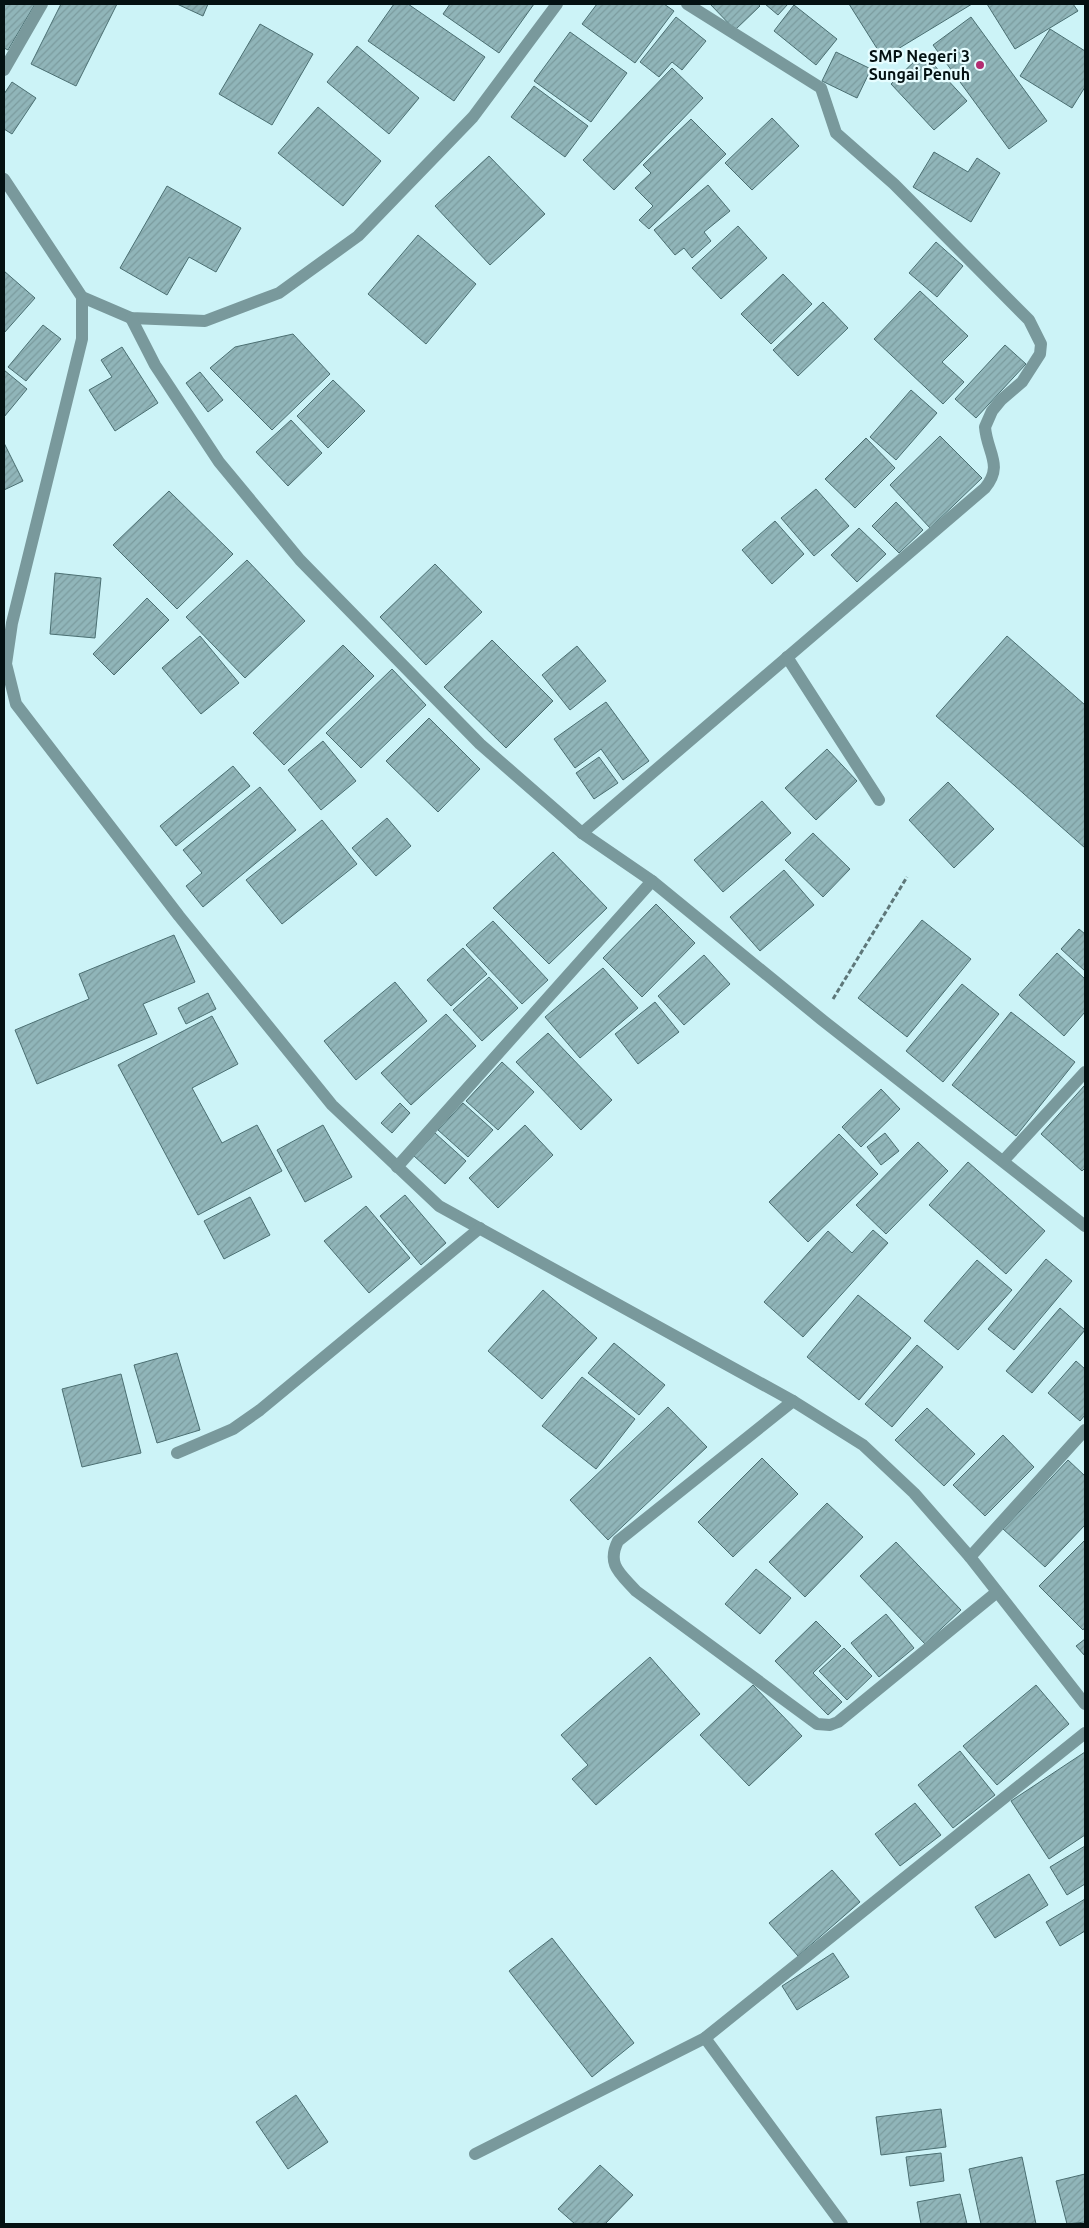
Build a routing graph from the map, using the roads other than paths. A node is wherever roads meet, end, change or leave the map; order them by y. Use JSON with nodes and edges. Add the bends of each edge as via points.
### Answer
{"nodes":[{"id":1,"x":42,"y":4,"type":"edge"},
{"id":2,"x":557,"y":4,"type":"edge"},
{"id":3,"x":687,"y":4,"type":"edge"},
{"id":4,"x":4,"y":70,"type":"edge"},
{"id":5,"x":4,"y":179,"type":"edge"},
{"id":6,"x":82,"y":297,"type":"junction"},
{"id":7,"x":131,"y":318,"type":"junction"},
{"id":8,"x":787,"y":657,"type":"junction"},
{"id":9,"x":5,"y":663,"type":"edge"},
{"id":10,"x":879,"y":800,"type":"dead end"},
{"id":11,"x":582,"y":833,"type":"junction"},
{"id":12,"x":652,"y":881,"type":"junction"},
{"id":13,"x":1085,"y":1072,"type":"edge"},
{"id":14,"x":1004,"y":1160,"type":"junction"},
{"id":15,"x":398,"y":1168,"type":"junction"},
{"id":16,"x":1085,"y":1226,"type":"edge"},
{"id":17,"x":480,"y":1228,"type":"junction"},
{"id":18,"x":793,"y":1401,"type":"junction"},
{"id":19,"x":1085,"y":1430,"type":"edge"},
{"id":20,"x":177,"y":1453,"type":"dead end"},
{"id":21,"x":970,"y":1557,"type":"junction"},
{"id":22,"x":997,"y":1592,"type":"junction"},
{"id":23,"x":1085,"y":1704,"type":"edge"},
{"id":24,"x":1085,"y":1733,"type":"edge"},
{"id":25,"x":705,"y":2038,"type":"junction"},
{"id":26,"x":475,"y":2154,"type":"dead end"},
{"id":27,"x":842,"y":2224,"type":"edge"}],
"edges":[{"from":1,"to":4,"type":"street"},
{"from":2,"to":7,"type":"street","via":[[473,117],[358,236],[279,293],[205,321]]},
{"from":3,"to":8,"type":"street","via":[[821,88],[836,133],[894,184],[1029,320],[1041,344],[1040,354],[1022,382],[1001,400],[985,427],[994,477]]},
{"from":5,"to":6,"type":"street"},
{"from":6,"to":7,"type":"street"},
{"from":6,"to":9,"type":"street","via":[[82,339]]},
{"from":7,"to":11,"type":"street","via":[[155,365],[219,462],[300,560],[480,744]]},
{"from":8,"to":10,"type":"street"},
{"from":8,"to":11,"type":"street"},
{"from":9,"to":15,"type":"street","via":[[16,704],[55,757],[332,1105]]},
{"from":11,"to":12,"type":"street"},
{"from":12,"to":14,"type":"street","via":[[821,1019]]},
{"from":12,"to":15,"type":"street"},
{"from":13,"to":14,"type":"street"},
{"from":14,"to":16,"type":"street"},
{"from":15,"to":17,"type":"street","via":[[439,1206]]},
{"from":17,"to":18,"type":"street"},
{"from":17,"to":20,"type":"street","via":[[260,1410],[233,1429]]},
{"from":18,"to":21,"type":"street","via":[[862,1445],[914,1493]]},
{"from":18,"to":22,"type":"street","via":[[618,1541],[613,1551],[614,1565],[636,1591],[816,1724],[824,1726],[838,1722]]},
{"from":19,"to":21,"type":"street"},
{"from":21,"to":22,"type":"street"},
{"from":22,"to":23,"type":"street"},
{"from":24,"to":25,"type":"street"},
{"from":25,"to":26,"type":"street"},
{"from":25,"to":27,"type":"street"}]}
